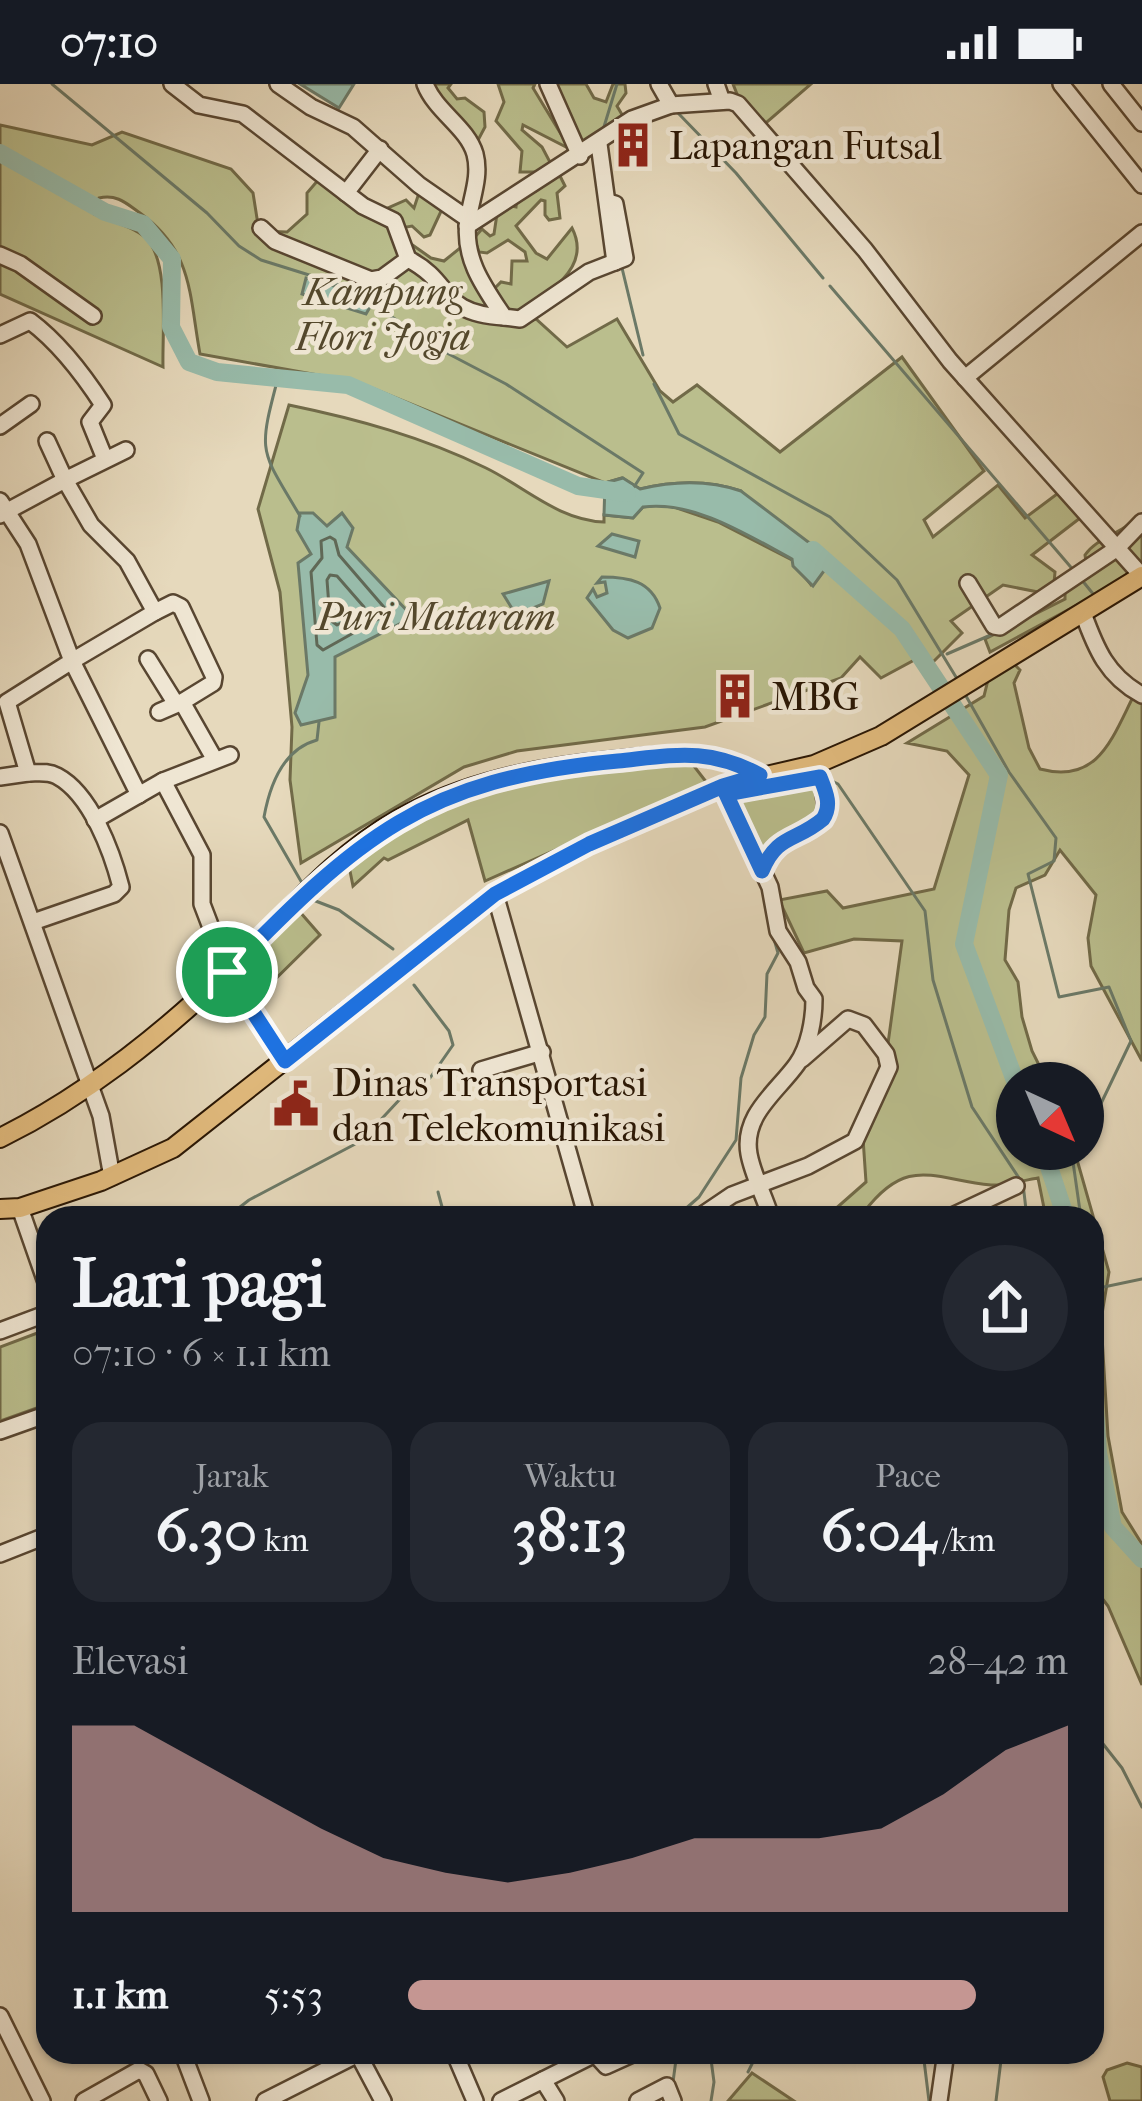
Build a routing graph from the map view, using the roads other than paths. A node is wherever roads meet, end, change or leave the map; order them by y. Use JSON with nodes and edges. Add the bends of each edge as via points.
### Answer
{"nodes":[{"id":1,"x":172,"y":84,"type":"edge"},
{"id":2,"x":278,"y":84,"type":"edge"},
{"id":3,"x":425,"y":84,"type":"edge"},
{"id":4,"x":548,"y":84,"type":"edge"},
{"id":5,"x":659,"y":84,"type":"edge"},
{"id":6,"x":716,"y":84,"type":"edge"},
{"id":7,"x":746,"y":84,"type":"edge"},
{"id":8,"x":1111,"y":84,"type":"edge"},
{"id":9,"x":1064,"y":85,"type":"edge"},
{"id":10,"x":726,"y":101,"type":"junction"},
{"id":11,"x":671,"y":105,"type":"junction"},
{"id":12,"x":1142,"y":123,"type":"edge"},
{"id":13,"x":599,"y":144,"type":"junction"},
{"id":14,"x":380,"y":148,"type":"junction"},
{"id":15,"x":580,"y":156,"type":"junction"},
{"id":16,"x":1142,"y":185,"type":"edge"},
{"id":17,"x":346,"y":194,"type":"junction"},
{"id":18,"x":468,"y":222,"type":"junction"},
{"id":19,"x":262,"y":228,"type":"dead end"},
{"id":20,"x":1142,"y":233,"type":"edge"},
{"id":21,"x":0,"y":255,"type":"edge"},
{"id":22,"x":408,"y":259,"type":"junction"},
{"id":23,"x":93,"y":316,"type":"dead end"},
{"id":24,"x":503,"y":317,"type":"junction"},
{"id":25,"x":0,"y":335,"type":"edge"},
{"id":26,"x":965,"y":378,"type":"junction"},
{"id":27,"x":31,"y":404,"type":"dead end"},
{"id":28,"x":0,"y":426,"type":"edge"},
{"id":29,"x":47,"y":441,"type":"dead end"},
{"id":30,"x":126,"y":450,"type":"dead end"},
{"id":31,"x":105,"y":459,"type":"junction"},
{"id":32,"x":65,"y":480,"type":"junction"},
{"id":33,"x":2,"y":509,"type":"edge"},
{"id":34,"x":1140,"y":530,"type":"edge"},
{"id":35,"x":1118,"y":551,"type":"junction"},
{"id":36,"x":1142,"y":576,"type":"edge"},
{"id":37,"x":968,"y":583,"type":"dead end"},
{"id":38,"x":1124,"y":588,"type":"junction"},
{"id":39,"x":154,"y":612,"type":"junction"},
{"id":40,"x":1083,"y":613,"type":"junction"},
{"id":41,"x":148,"y":659,"type":"dead end"},
{"id":42,"x":72,"y":662,"type":"junction"},
{"id":43,"x":1142,"y":695,"type":"edge"},
{"id":44,"x":3,"y":698,"type":"edge"},
{"id":45,"x":179,"y":703,"type":"junction"},
{"id":46,"x":159,"y":712,"type":"dead end"},
{"id":47,"x":28,"y":773,"type":"junction"},
{"id":48,"x":760,"y":775,"type":"junction"},
{"id":49,"x":0,"y":777,"type":"edge"},
{"id":50,"x":163,"y":782,"type":"junction"},
{"id":51,"x":725,"y":790,"type":"junction"},
{"id":52,"x":139,"y":795,"type":"junction"},
{"id":53,"x":95,"y":820,"type":"junction"},
{"id":54,"x":0,"y":833,"type":"edge"},
{"id":55,"x":762,"y":871,"type":"junction"},
{"id":56,"x":495,"y":894,"type":"junction"},
{"id":57,"x":33,"y":922,"type":"junction"},
{"id":58,"x":227,"y":972,"type":"junction"},
{"id":59,"x":542,"y":1052,"type":"junction"},
{"id":60,"x":285,"y":1061,"type":"junction"},
{"id":61,"x":797,"y":1064,"type":"junction"},
{"id":62,"x":481,"y":1070,"type":"dead end"},
{"id":63,"x":90,"y":1088,"type":"junction"},
{"id":64,"x":1,"y":1134,"type":"edge"},
{"id":65,"x":112,"y":1177,"type":"junction"},
{"id":66,"x":1016,"y":1186,"type":"dead end"},
{"id":67,"x":762,"y":1187,"type":"junction"},
{"id":68,"x":584,"y":1206,"type":"edge"},
{"id":69,"x":716,"y":1206,"type":"edge"},
{"id":70,"x":768,"y":1206,"type":"edge"},
{"id":71,"x":975,"y":1206,"type":"edge"},
{"id":72,"x":10,"y":1208,"type":"edge"},
{"id":73,"x":36,"y":1263,"type":"edge"},
{"id":74,"x":36,"y":1318,"type":"edge"},
{"id":75,"x":0,"y":1331,"type":"edge"},
{"id":76,"x":36,"y":1418,"type":"edge"},
{"id":77,"x":0,"y":1431,"type":"edge"},
{"id":78,"x":36,"y":1540,"type":"edge"},
{"id":79,"x":0,"y":1554,"type":"edge"},
{"id":80,"x":0,"y":2016,"type":"edge"},
{"id":81,"x":187,"y":2064,"type":"edge"},
{"id":82,"x":336,"y":2064,"type":"edge"},
{"id":83,"x":363,"y":2064,"type":"edge"},
{"id":84,"x":459,"y":2064,"type":"edge"},
{"id":85,"x":560,"y":2064,"type":"edge"},
{"id":86,"x":574,"y":2064,"type":"edge"},
{"id":87,"x":944,"y":2064,"type":"edge"},
{"id":88,"x":562,"y":2070,"type":"junction"},
{"id":89,"x":543,"y":2080,"type":"junction"},
{"id":90,"x":42,"y":2101,"type":"edge"},
{"id":91,"x":84,"y":2101,"type":"edge"},
{"id":92,"x":159,"y":2101,"type":"edge"},
{"id":93,"x":201,"y":2101,"type":"edge"},
{"id":94,"x":265,"y":2101,"type":"edge"},
{"id":95,"x":383,"y":2101,"type":"edge"},
{"id":96,"x":475,"y":2101,"type":"edge"},
{"id":97,"x":500,"y":2101,"type":"edge"},
{"id":98,"x":556,"y":2101,"type":"edge"},
{"id":99,"x":638,"y":2101,"type":"edge"},
{"id":100,"x":673,"y":2101,"type":"edge"},
{"id":101,"x":939,"y":2101,"type":"edge"}],
"edges":[{"from":1,"to":17,"type":"street","via":[[199,105],[243,114]]},
{"from":2,"to":14,"type":"street"},
{"from":3,"to":18,"type":"street","via":[[475,155]]},
{"from":4,"to":15,"type":"street"},
{"from":5,"to":11,"type":"street"},
{"from":6,"to":10,"type":"street"},
{"from":7,"to":10,"type":"street"},
{"from":8,"to":12,"type":"street"},
{"from":9,"to":16,"type":"street"},
{"from":10,"to":11,"type":"street"},
{"from":10,"to":26,"type":"street","via":[[738,104],[865,250]]},
{"from":11,"to":13,"type":"street","via":[[632,119]]},
{"from":13,"to":15,"type":"street"},
{"from":13,"to":24,"type":"street","via":[[615,262],[520,319]]},
{"from":14,"to":17,"type":"street"},
{"from":14,"to":18,"type":"street"},
{"from":15,"to":18,"type":"street"},
{"from":17,"to":22,"type":"street","via":[[394,220]]},
{"from":18,"to":24,"type":"street","via":[[474,270]]},
{"from":19,"to":22,"type":"street","via":[[274,241],[371,280]]},
{"from":20,"to":26,"type":"street"},
{"from":21,"to":23,"type":"street"},
{"from":22,"to":24,"type":"street","via":[[463,311]]},
{"from":25,"to":31,"type":"street","via":[[30,321],[71,359],[103,405],[90,422]]},
{"from":26,"to":35,"type":"street"},
{"from":27,"to":28,"type":"street"},
{"from":29,"to":32,"type":"street"},
{"from":30,"to":31,"type":"street"},
{"from":31,"to":32,"type":"street"},
{"from":32,"to":33,"type":"street"},
{"from":32,"to":39,"type":"street","via":[[91,525],[127,561]]},
{"from":33,"to":42,"type":"street","via":[[28,544]]},
{"from":34,"to":35,"type":"street"},
{"from":35,"to":36,"type":"street"},
{"from":35,"to":37,"type":"street","via":[[996,628]]},
{"from":35,"to":38,"type":"street"},
{"from":36,"to":38,"type":"main road"},
{"from":38,"to":40,"type":"main road"},
{"from":39,"to":42,"type":"street"},
{"from":39,"to":45,"type":"street","via":[[173,603],[181,608],[214,677]]},
{"from":40,"to":43,"type":"street","via":[[1104,665]]},
{"from":40,"to":48,"type":"main road","via":[[881,736],[814,765]]},
{"from":41,"to":45,"type":"street"},
{"from":42,"to":44,"type":"street"},
{"from":42,"to":52,"type":"street"},
{"from":44,"to":47,"type":"street"},
{"from":45,"to":46,"type":"street"},
{"from":45,"to":50,"type":"street","via":[[222,758]]},
{"from":47,"to":49,"type":"street"},
{"from":47,"to":53,"type":"street","via":[[64,780]]},
{"from":48,"to":51,"type":"main road"},
{"from":48,"to":58,"type":"main road","via":[[711,754],[666,756],[525,772],[452,794],[346,855]]},
{"from":50,"to":52,"type":"street"},
{"from":50,"to":58,"type":"street","via":[[202,855],[202,904]]},
{"from":51,"to":55,"type":"street"},
{"from":51,"to":55,"type":"street","via":[[820,777],[827,812],[770,851]]},
{"from":51,"to":56,"type":"main road","via":[[589,844]]},
{"from":52,"to":53,"type":"street"},
{"from":53,"to":57,"type":"street","via":[[120,890]]},
{"from":54,"to":57,"type":"street"},
{"from":55,"to":61,"type":"street","via":[[778,931],[814,999]]},
{"from":56,"to":59,"type":"street"},
{"from":56,"to":60,"type":"main road"},
{"from":57,"to":63,"type":"street"},
{"from":58,"to":60,"type":"street"},
{"from":58,"to":63,"type":"main road"},
{"from":59,"to":62,"type":"street"},
{"from":59,"to":68,"type":"street"},
{"from":60,"to":65,"type":"main road","via":[[173,1148]]},
{"from":61,"to":67,"type":"street","via":[[749,1127],[748,1152]]},
{"from":61,"to":67,"type":"street","via":[[848,1019],[864,1025],[890,1066],[855,1141]]},
{"from":63,"to":64,"type":"main road"},
{"from":63,"to":65,"type":"street"},
{"from":65,"to":72,"type":"main road"},
{"from":66,"to":71,"type":"street"},
{"from":67,"to":69,"type":"street"},
{"from":67,"to":70,"type":"street"},
{"from":72,"to":73,"type":"street"},
{"from":74,"to":75,"type":"street"},
{"from":76,"to":77,"type":"street"},
{"from":78,"to":79,"type":"street"},
{"from":80,"to":90,"type":"street"},
{"from":81,"to":93,"type":"street"},
{"from":82,"to":94,"type":"street"},
{"from":83,"to":95,"type":"street"},
{"from":84,"to":96,"type":"street"},
{"from":85,"to":88,"type":"street"},
{"from":86,"to":88,"type":"street"},
{"from":87,"to":101,"type":"street"},
{"from":88,"to":89,"type":"street"},
{"from":89,"to":97,"type":"street"},
{"from":89,"to":98,"type":"street"},
{"from":91,"to":92,"type":"street","via":[[139,2070]]},
{"from":99,"to":100,"type":"street","via":[[667,2086]]}]}
